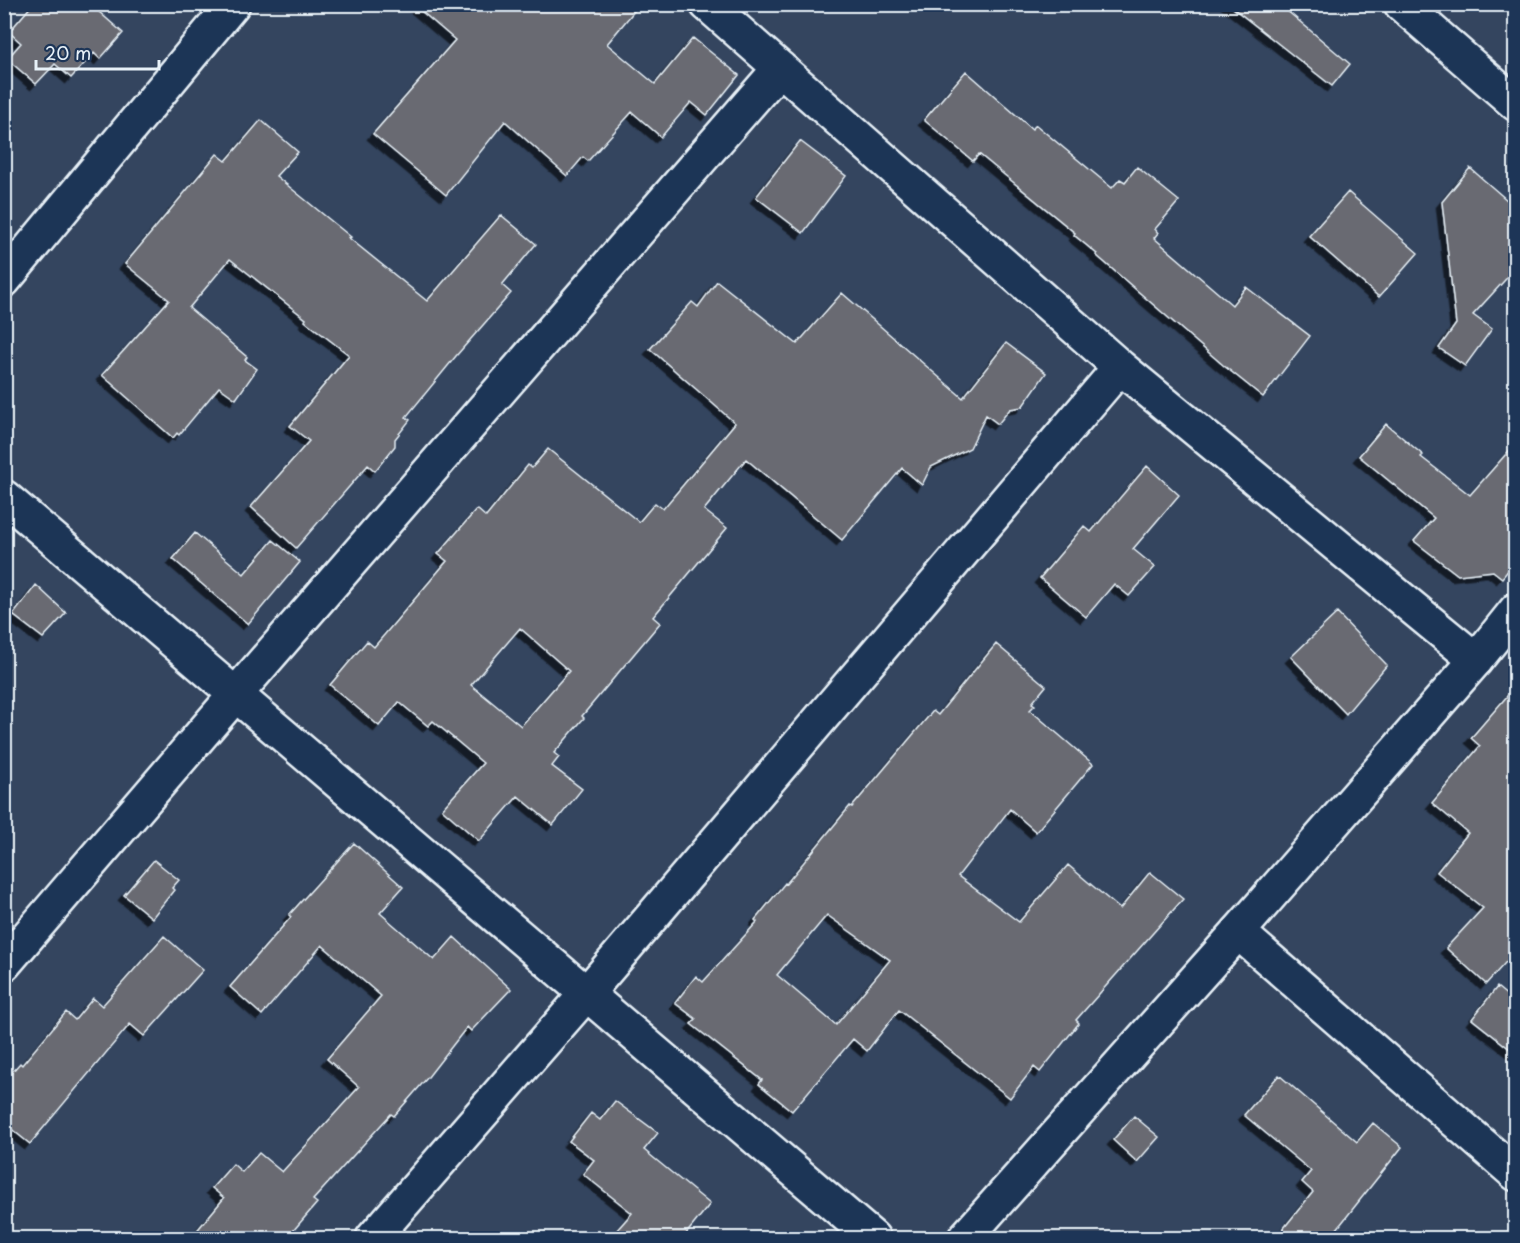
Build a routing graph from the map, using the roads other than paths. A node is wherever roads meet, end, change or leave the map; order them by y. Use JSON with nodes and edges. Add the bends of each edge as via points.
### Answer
{"nodes":[{"id":1,"x":222,"y":4,"type":"edge"},
{"id":2,"x":233,"y":4,"type":"edge"},
{"id":3,"x":1401,"y":4,"type":"edge"},
{"id":4,"x":708,"y":5,"type":"edge"},
{"id":5,"x":780,"y":68,"type":"junction"},
{"id":6,"x":1515,"y":104,"type":"edge"},
{"id":7,"x":4,"y":253,"type":"edge"},
{"id":8,"x":4,"y":280,"type":"edge"},
{"id":9,"x":1120,"y":367,"type":"junction"},
{"id":10,"x":4,"y":497,"type":"edge"},
{"id":11,"x":1515,"y":610,"type":"edge"},
{"id":12,"x":1476,"y":660,"type":"junction"},
{"id":13,"x":236,"y":694,"type":"junction"},
{"id":14,"x":1238,"y":932,"type":"junction"},
{"id":15,"x":4,"y":964,"type":"edge"},
{"id":16,"x":587,"y":993,"type":"junction"},
{"id":17,"x":1515,"y":1174,"type":"edge"},
{"id":18,"x":373,"y":1239,"type":"edge"},
{"id":19,"x":873,"y":1239,"type":"edge"},
{"id":20,"x":965,"y":1239,"type":"edge"}],
"edges":[{"from":1,"to":7,"type":"street"},
{"from":2,"to":8,"type":"street"},
{"from":3,"to":6,"type":"street"},
{"from":4,"to":5,"type":"street"},
{"from":5,"to":9,"type":"street"},
{"from":5,"to":13,"type":"street"},
{"from":9,"to":12,"type":"street"},
{"from":9,"to":16,"type":"street"},
{"from":10,"to":13,"type":"street"},
{"from":11,"to":12,"type":"street"},
{"from":12,"to":14,"type":"street"},
{"from":13,"to":15,"type":"street"},
{"from":13,"to":16,"type":"street"},
{"from":14,"to":17,"type":"street"},
{"from":14,"to":20,"type":"street"},
{"from":16,"to":18,"type":"street"},
{"from":16,"to":19,"type":"street"}]}
